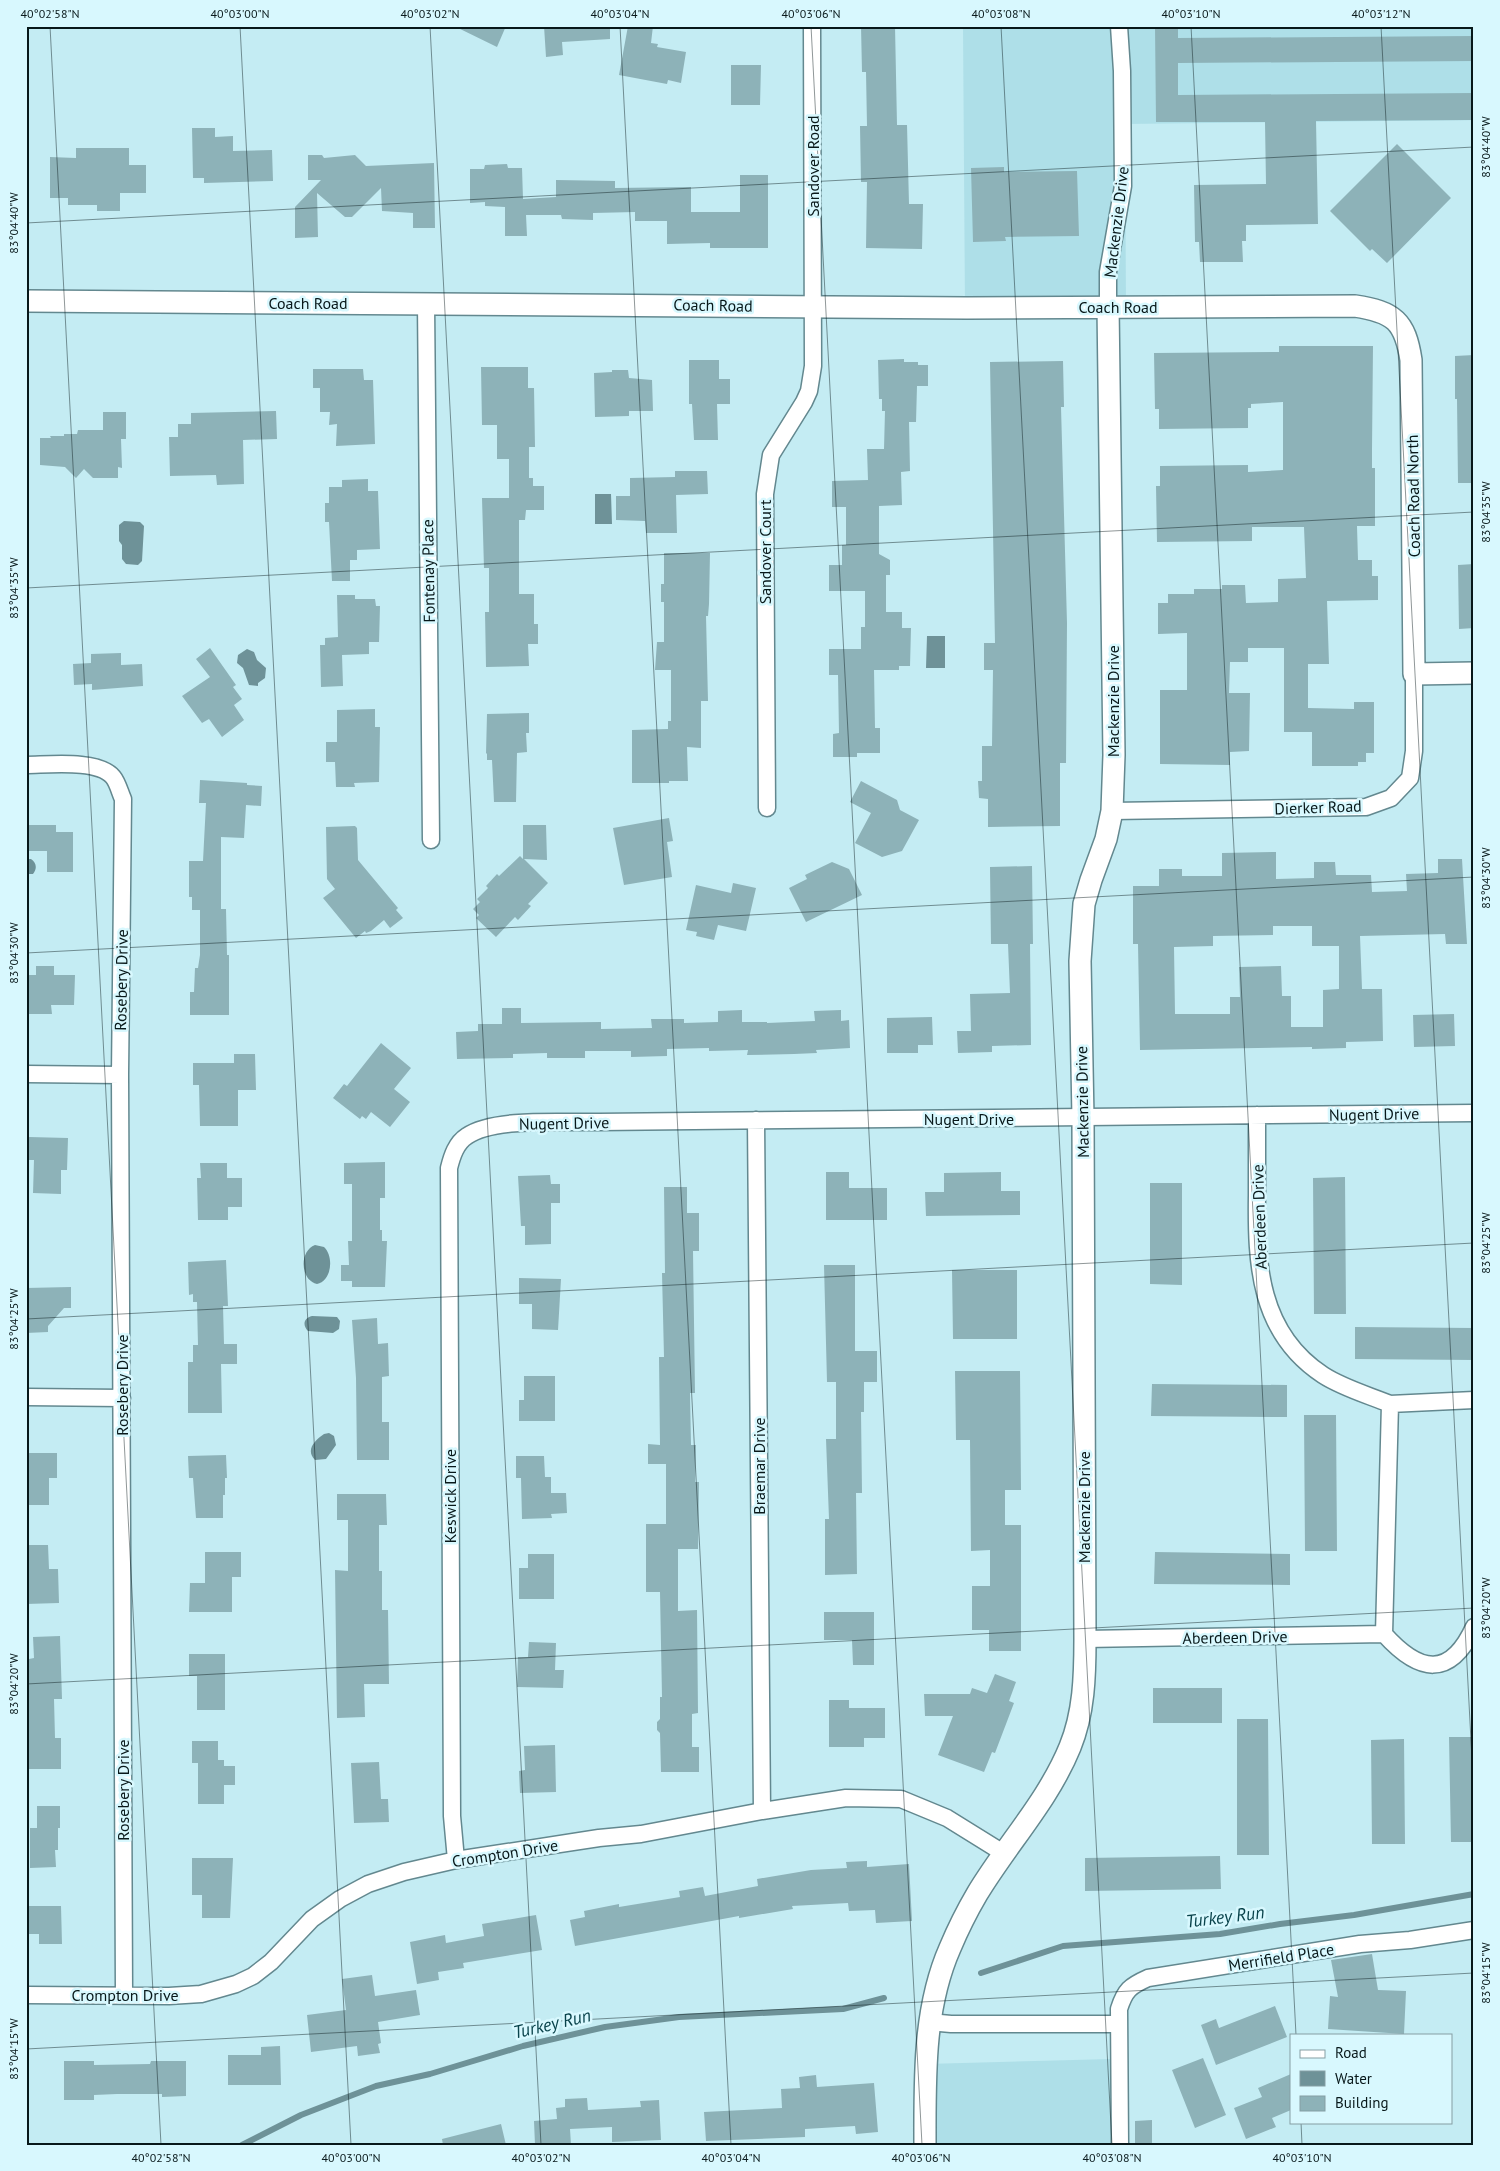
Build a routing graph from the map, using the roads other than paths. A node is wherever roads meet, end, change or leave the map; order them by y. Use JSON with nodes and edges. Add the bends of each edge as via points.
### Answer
{"nodes":[{"id":1,"x":812,"y":26,"type":"edge"},
{"id":2,"x":1119,"y":26,"type":"edge"},
{"id":3,"x":26,"y":300,"type":"edge"},
{"id":4,"x":426,"y":303,"type":"junction"},
{"id":5,"x":1108,"y":306,"type":"junction"},
{"id":6,"x":813,"y":307,"type":"junction"},
{"id":7,"x":1397,"y":321,"type":"joint"},
{"id":8,"x":1474,"y":673,"type":"edge"},
{"id":9,"x":1414,"y":674,"type":"junction"},
{"id":10,"x":26,"y":765,"type":"edge"},
{"id":11,"x":767,"y":808,"type":"dead end"},
{"id":12,"x":1112,"y":812,"type":"junction"},
{"id":13,"x":431,"y":840,"type":"dead end"},
{"id":14,"x":26,"y":1074,"type":"edge"},
{"id":15,"x":120,"y":1075,"type":"junction"},
{"id":16,"x":1474,"y":1113,"type":"edge"},
{"id":17,"x":1257,"y":1115,"type":"junction"},
{"id":18,"x":1083,"y":1118,"type":"junction"},
{"id":19,"x":756,"y":1120,"type":"junction"},
{"id":20,"x":466,"y":1136,"type":"joint"},
{"id":21,"x":26,"y":1397,"type":"edge"},
{"id":22,"x":122,"y":1398,"type":"junction"},
{"id":23,"x":1474,"y":1400,"type":"edge"},
{"id":24,"x":1390,"y":1404,"type":"junction"},
{"id":25,"x":1474,"y":1627,"type":"edge"},
{"id":26,"x":1384,"y":1634,"type":"junction"},
{"id":27,"x":1085,"y":1639,"type":"junction"},
{"id":28,"x":762,"y":1811,"type":"junction"},
{"id":29,"x":1005,"y":1854,"type":"junction"},
{"id":30,"x":456,"y":1860,"type":"junction"},
{"id":31,"x":1474,"y":1930,"type":"edge"},
{"id":32,"x":124,"y":1994,"type":"junction"},
{"id":33,"x":26,"y":1995,"type":"edge"},
{"id":34,"x":929,"y":2022,"type":"junction"},
{"id":35,"x":1119,"y":2024,"type":"junction"},
{"id":36,"x":925,"y":2145,"type":"edge"},
{"id":37,"x":1120,"y":2145,"type":"edge"}],
"edges":[{"from":1,"to":6,"type":"street","name":"Sandover Road"},
{"from":2,"to":5,"type":"street","name":"Mackenzie Drive","via":[[1123,186],[1108,272]]},
{"from":3,"to":4,"type":"street","name":"Coach Road"},
{"from":4,"to":6,"type":"street","name":"Coach Road"},
{"from":4,"to":13,"type":"street","name":"Fontenay Place"},
{"from":5,"to":6,"type":"street","name":"Coach Road"},
{"from":5,"to":7,"type":"street","name":"Coach Road","via":[[1355,306],[1378,310]]},
{"from":5,"to":12,"type":"street","name":"Mackenzie Drive"},
{"from":6,"to":11,"type":"street","name":"Sandover Court","via":[[813,366],[809,391],[772,454],[765,494]]},
{"from":7,"to":9,"type":"street","name":"Coach Road North","via":[[1408,339],[1411,360]]},
{"from":8,"to":9,"type":"street"},
{"from":9,"to":12,"type":"street","name":"Dierker Road","via":[[1414,752],[1410,778],[1392,798],[1366,807]]},
{"from":10,"to":15,"type":"street","name":"Rosebery Drive","via":[[97,768],[113,777],[123,799]]},
{"from":12,"to":18,"type":"street","name":"Mackenzie Drive","via":[[1086,896],[1082,924]]},
{"from":14,"to":15,"type":"street"},
{"from":15,"to":22,"type":"street","name":"Rosebery Drive"},
{"from":16,"to":17,"type":"street","name":"Nugent Drive"},
{"from":17,"to":18,"type":"street","name":"Nugent Drive"},
{"from":17,"to":24,"type":"street","name":"Aberdeen Drive","via":[[1256,1247],[1262,1284],[1274,1321],[1292,1346],[1324,1376]]},
{"from":18,"to":19,"type":"street","name":"Nugent Drive"},
{"from":18,"to":27,"type":"street","name":"Mackenzie Drive"},
{"from":19,"to":20,"type":"street","name":"Nugent Drive","via":[[509,1124],[487,1126]]},
{"from":19,"to":28,"type":"street","name":"Braemar Drive"},
{"from":20,"to":30,"type":"street","name":"Keswick Drive","via":[[454,1150],[449,1168],[452,1816]]},
{"from":21,"to":22,"type":"street"},
{"from":22,"to":32,"type":"street","name":"Rosebery Drive"},
{"from":23,"to":24,"type":"street","name":"Aberdeen Drive"},
{"from":24,"to":26,"type":"street"},
{"from":25,"to":26,"type":"street","via":[[1460,1652],[1440,1665],[1407,1655]]},
{"from":26,"to":27,"type":"street","name":"Aberdeen Drive"},
{"from":27,"to":29,"type":"street","name":"Mackenzie Drive","via":[[1083,1701],[1071,1745],[1062,1765]]},
{"from":28,"to":29,"type":"street","name":"Crompton Drive","via":[[846,1798],[902,1799],[947,1818]]},
{"from":28,"to":30,"type":"street","name":"Crompton Drive","via":[[642,1834]]},
{"from":29,"to":34,"type":"street","name":"Mackenzie Drive","via":[[978,1893],[949,1949]]},
{"from":30,"to":32,"type":"street","name":"Crompton Drive","via":[[368,1884],[340,1899],[312,1919],[271,1962],[236,1984],[201,1994]]},
{"from":31,"to":35,"type":"street","name":"Merrifield Place","via":[[1360,1944],[1148,1978],[1132,1985],[1123,1996]]},
{"from":32,"to":33,"type":"street","name":"Crompton Drive"},
{"from":34,"to":35,"type":"street"},
{"from":34,"to":36,"type":"street","name":"Mackenzie Drive","via":[[925,2064]]},
{"from":35,"to":37,"type":"street","name":"Merrifield Place"}]}
